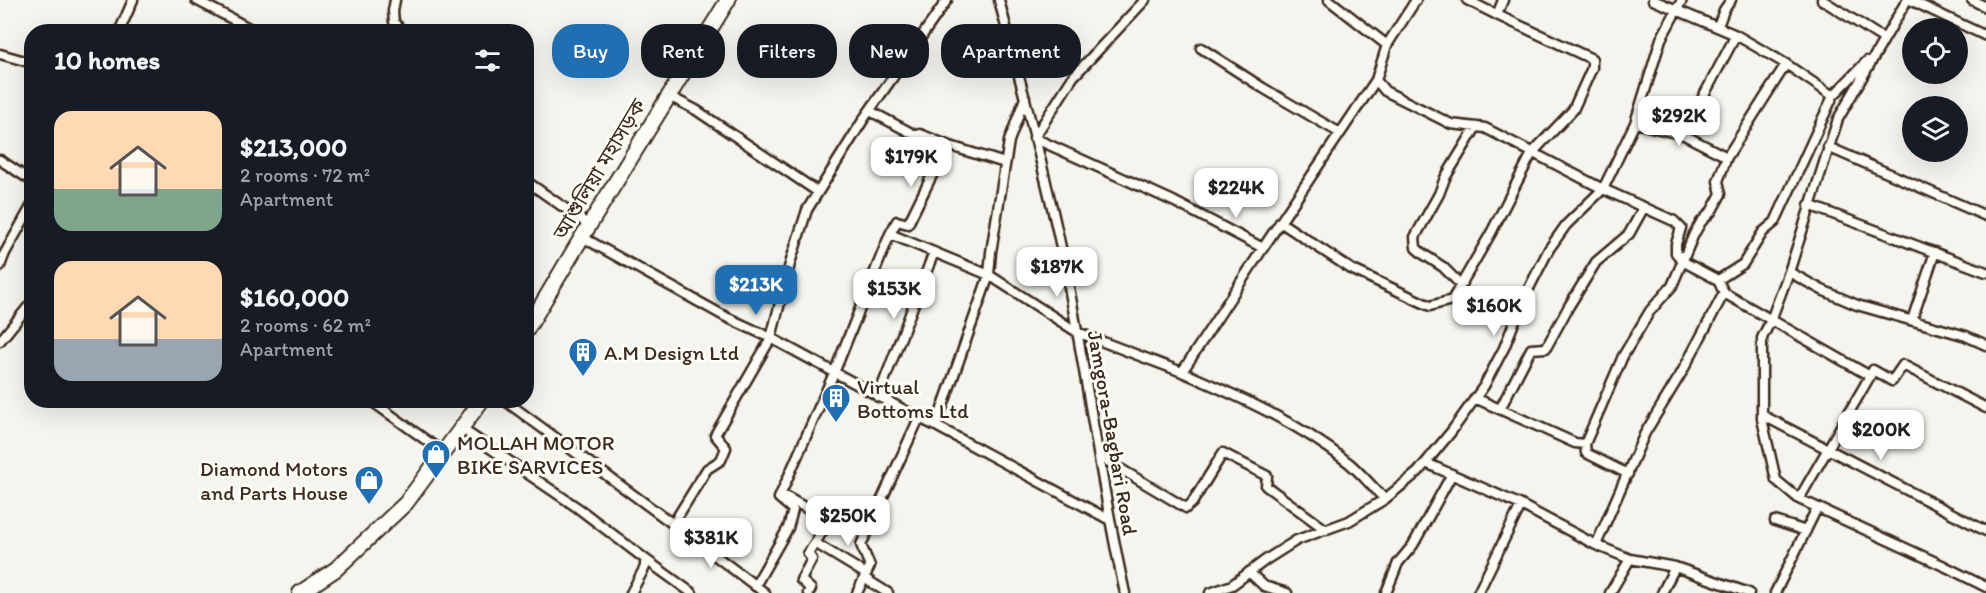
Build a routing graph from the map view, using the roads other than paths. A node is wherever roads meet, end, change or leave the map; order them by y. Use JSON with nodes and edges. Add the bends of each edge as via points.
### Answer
{"nodes":[{"id":1,"x":133,"y":0,"type":"edge"},
{"id":2,"x":196,"y":0,"type":"edge"},
{"id":3,"x":395,"y":0,"type":"edge"},
{"id":4,"x":728,"y":0,"type":"edge"},
{"id":5,"x":947,"y":0,"type":"edge"},
{"id":6,"x":999,"y":0,"type":"edge"},
{"id":7,"x":1145,"y":0,"type":"edge"},
{"id":8,"x":1329,"y":0,"type":"edge"},
{"id":9,"x":1416,"y":0,"type":"edge"},
{"id":10,"x":1467,"y":0,"type":"edge"},
{"id":11,"x":1503,"y":0,"type":"edge"},
{"id":12,"x":1653,"y":0,"type":"edge"},
{"id":13,"x":1682,"y":0,"type":"edge"},
{"id":14,"x":1731,"y":0,"type":"edge"},
{"id":15,"x":1822,"y":0,"type":"edge"},
{"id":16,"x":1909,"y":0,"type":"edge"},
{"id":17,"x":1972,"y":0,"type":"edge"},
{"id":18,"x":1986,"y":7,"type":"edge"},
{"id":19,"x":1677,"y":9,"type":"junction"},
{"id":20,"x":1497,"y":15,"type":"junction"},
{"id":21,"x":122,"y":24,"type":"edge"},
{"id":22,"x":241,"y":24,"type":"edge"},
{"id":23,"x":396,"y":24,"type":"edge"},
{"id":24,"x":1718,"y":26,"type":"junction"},
{"id":25,"x":1736,"y":35,"type":"junction"},
{"id":26,"x":1986,"y":36,"type":"edge"},
{"id":27,"x":1884,"y":39,"type":"junction"},
{"id":28,"x":1387,"y":45,"type":"junction"},
{"id":29,"x":1201,"y":48,"type":"dead end"},
{"id":30,"x":1876,"y":52,"type":"junction"},
{"id":31,"x":0,"y":54,"type":"edge"},
{"id":32,"x":24,"y":61,"type":"edge"},
{"id":33,"x":1786,"y":64,"type":"junction"},
{"id":34,"x":1376,"y":80,"type":"junction"},
{"id":35,"x":669,"y":96,"type":"junction"},
{"id":36,"x":1833,"y":96,"type":"junction"},
{"id":37,"x":1025,"y":97,"type":"junction"},
{"id":38,"x":870,"y":111,"type":"junction"},
{"id":39,"x":1695,"y":112,"type":"dead end"},
{"id":40,"x":1635,"y":123,"type":"junction"},
{"id":41,"x":1476,"y":127,"type":"junction"},
{"id":42,"x":1340,"y":133,"type":"junction"},
{"id":43,"x":1034,"y":138,"type":"junction"},
{"id":44,"x":947,"y":145,"type":"junction"},
{"id":45,"x":1828,"y":147,"type":"junction"},
{"id":46,"x":1532,"y":153,"type":"junction"},
{"id":47,"x":1727,"y":157,"type":"junction"},
{"id":48,"x":0,"y":160,"type":"edge"},
{"id":49,"x":1005,"y":163,"type":"junction"},
{"id":50,"x":24,"y":176,"type":"edge"},
{"id":51,"x":534,"y":188,"type":"edge"},
{"id":52,"x":1603,"y":189,"type":"junction"},
{"id":53,"x":818,"y":192,"type":"junction"},
{"id":54,"x":1809,"y":205,"type":"junction"},
{"id":55,"x":1644,"y":207,"type":"junction"},
{"id":56,"x":1986,"y":216,"type":"edge"},
{"id":57,"x":24,"y":219,"type":"edge"},
{"id":58,"x":1280,"y":222,"type":"junction"},
{"id":59,"x":585,"y":231,"type":"junction"},
{"id":60,"x":890,"y":234,"type":"junction"},
{"id":61,"x":1263,"y":248,"type":"junction"},
{"id":62,"x":934,"y":252,"type":"junction"},
{"id":63,"x":1935,"y":252,"type":"junction"},
{"id":64,"x":1684,"y":262,"type":"junction"},
{"id":65,"x":0,"y":266,"type":"edge"},
{"id":66,"x":1789,"y":272,"type":"junction"},
{"id":67,"x":1986,"y":272,"type":"edge"},
{"id":68,"x":989,"y":275,"type":"junction"},
{"id":69,"x":1718,"y":280,"type":"junction"},
{"id":70,"x":1461,"y":285,"type":"junction"},
{"id":71,"x":1724,"y":293,"type":"junction"},
{"id":72,"x":534,"y":307,"type":"edge"},
{"id":73,"x":24,"y":312,"type":"edge"},
{"id":74,"x":1771,"y":320,"type":"junction"},
{"id":75,"x":1912,"y":320,"type":"junction"},
{"id":76,"x":1077,"y":332,"type":"junction"},
{"id":77,"x":771,"y":338,"type":"junction"},
{"id":78,"x":0,"y":341,"type":"edge"},
{"id":79,"x":1986,"y":345,"type":"edge"},
{"id":80,"x":1182,"y":372,"type":"junction"},
{"id":81,"x":834,"y":373,"type":"junction"},
{"id":82,"x":1870,"y":376,"type":"junction"},
{"id":83,"x":878,"y":397,"type":"junction"},
{"id":84,"x":1475,"y":398,"type":"junction"},
{"id":85,"x":381,"y":408,"type":"edge"},
{"id":86,"x":476,"y":408,"type":"edge"},
{"id":87,"x":515,"y":408,"type":"edge"},
{"id":88,"x":1986,"y":408,"type":"edge"},
{"id":89,"x":1500,"y":409,"type":"junction"},
{"id":90,"x":1762,"y":415,"type":"junction"},
{"id":91,"x":919,"y":418,"type":"junction"},
{"id":92,"x":936,"y":426,"type":"junction"},
{"id":93,"x":462,"y":429,"type":"junction"},
{"id":94,"x":1584,"y":444,"type":"junction"},
{"id":95,"x":1827,"y":449,"type":"junction"},
{"id":96,"x":444,"y":453,"type":"junction"},
{"id":97,"x":1099,"y":456,"type":"junction"},
{"id":98,"x":1426,"y":463,"type":"junction"},
{"id":99,"x":1452,"y":474,"type":"junction"},
{"id":100,"x":1628,"y":474,"type":"junction"},
{"id":101,"x":781,"y":494,"type":"junction"},
{"id":102,"x":1799,"y":499,"type":"junction"},
{"id":103,"x":1385,"y":500,"type":"junction"},
{"id":104,"x":1521,"y":505,"type":"junction"},
{"id":105,"x":1817,"y":508,"type":"junction"},
{"id":106,"x":1108,"y":519,"type":"junction"},
{"id":107,"x":1775,"y":521,"type":"dead end"},
{"id":108,"x":673,"y":524,"type":"junction"},
{"id":109,"x":1326,"y":530,"type":"junction"},
{"id":110,"x":1806,"y":531,"type":"junction"},
{"id":111,"x":1986,"y":531,"type":"edge"},
{"id":112,"x":815,"y":543,"type":"junction"},
{"id":113,"x":1596,"y":545,"type":"junction"},
{"id":114,"x":645,"y":559,"type":"junction"},
{"id":115,"x":1630,"y":560,"type":"junction"},
{"id":116,"x":1675,"y":567,"type":"junction"},
{"id":117,"x":1249,"y":572,"type":"junction"},
{"id":118,"x":865,"y":576,"type":"junction"},
{"id":119,"x":1982,"y":585,"type":"edge"},
{"id":120,"x":755,"y":586,"type":"junction"},
{"id":121,"x":1727,"y":586,"type":"dead end"},
{"id":122,"x":300,"y":593,"type":"edge"},
{"id":123,"x":631,"y":593,"type":"edge"},
{"id":124,"x":692,"y":593,"type":"edge"},
{"id":125,"x":765,"y":593,"type":"edge"},
{"id":126,"x":808,"y":593,"type":"edge"},
{"id":127,"x":856,"y":593,"type":"edge"},
{"id":128,"x":888,"y":593,"type":"edge"},
{"id":129,"x":1125,"y":593,"type":"edge"},
{"id":130,"x":1210,"y":593,"type":"edge"},
{"id":131,"x":1287,"y":593,"type":"edge"},
{"id":132,"x":1386,"y":593,"type":"edge"},
{"id":133,"x":1478,"y":593,"type":"edge"},
{"id":134,"x":1610,"y":593,"type":"edge"},
{"id":135,"x":1662,"y":593,"type":"edge"},
{"id":136,"x":1749,"y":593,"type":"edge"},
{"id":137,"x":1775,"y":593,"type":"edge"},
{"id":138,"x":1973,"y":593,"type":"edge"}],
"edges":[{"from":1,"to":21,"type":"street"},
{"from":2,"to":22,"type":"street"},
{"from":3,"to":23,"type":"street"},
{"from":4,"to":35,"type":"highway","name":"আশুলিয়া মহাসড়ক"},
{"from":5,"to":38,"type":"street"},
{"from":6,"to":37,"type":"street","name":"Jamgora-Bagbari Road"},
{"from":7,"to":43,"type":"street","via":[[1073,77]]},
{"from":8,"to":28,"type":"street"},
{"from":9,"to":28,"type":"street"},
{"from":10,"to":20,"type":"street"},
{"from":11,"to":20,"type":"street"},
{"from":12,"to":19,"type":"street"},
{"from":13,"to":19,"type":"street"},
{"from":14,"to":24,"type":"street"},
{"from":15,"to":27,"type":"street"},
{"from":16,"to":26,"type":"street"},
{"from":16,"to":27,"type":"street"},
{"from":17,"to":18,"type":"street"},
{"from":19,"to":24,"type":"street"},
{"from":19,"to":40,"type":"street","via":[[1661,39]]},
{"from":20,"to":46,"type":"street","via":[[1592,59],[1592,68],[1573,110]]},
{"from":24,"to":25,"type":"street"},
{"from":25,"to":33,"type":"street"},
{"from":25,"to":39,"type":"street"},
{"from":27,"to":30,"type":"street"},
{"from":28,"to":34,"type":"street"},
{"from":29,"to":42,"type":"street"},
{"from":30,"to":36,"type":"street"},
{"from":30,"to":45,"type":"street","via":[[1838,119]]},
{"from":31,"to":32,"type":"street"},
{"from":33,"to":36,"type":"street"},
{"from":33,"to":47,"type":"street"},
{"from":34,"to":41,"type":"street","via":[[1385,91],[1451,124]]},
{"from":34,"to":42,"type":"street"},
{"from":35,"to":53,"type":"street"},
{"from":35,"to":59,"type":"highway","name":"আশুলিয়া মহাসড়ক"},
{"from":36,"to":69,"type":"street","via":[[1775,222],[1763,232],[1743,264]]},
{"from":37,"to":43,"type":"street","name":"Jamgora-Bagbari Road"},
{"from":37,"to":49,"type":"street","via":[[1008,141]]},
{"from":38,"to":44,"type":"street","via":[[917,136]]},
{"from":38,"to":53,"type":"street"},
{"from":40,"to":47,"type":"street","via":[[1684,135]]},
{"from":40,"to":52,"type":"street"},
{"from":41,"to":46,"type":"street"},
{"from":41,"to":70,"type":"street","via":[[1415,237],[1416,248]]},
{"from":42,"to":58,"type":"street"},
{"from":43,"to":61,"type":"street","via":[[1173,201]]},
{"from":43,"to":76,"type":"street","name":"Jamgora-Bagbari Road"},
{"from":44,"to":49,"type":"street"},
{"from":44,"to":60,"type":"street","via":[[908,224],[897,221]]},
{"from":45,"to":54,"type":"street"},
{"from":45,"to":56,"type":"street"},
{"from":46,"to":52,"type":"street"},
{"from":46,"to":70,"type":"street"},
{"from":47,"to":64,"type":"street","via":[[1718,181],[1721,194],[1694,234]]},
{"from":48,"to":50,"type":"street"},
{"from":49,"to":68,"type":"street"},
{"from":51,"to":59,"type":"street"},
{"from":52,"to":55,"type":"street"},
{"from":52,"to":84,"type":"street","via":[[1566,225],[1549,249],[1504,348]]},
{"from":53,"to":77,"type":"street","via":[[807,210]]},
{"from":54,"to":63,"type":"street"},
{"from":54,"to":66,"type":"street"},
{"from":55,"to":64,"type":"street","via":[[1681,228],[1676,253]]},
{"from":55,"to":89,"type":"street","via":[[1629,234],[1596,262],[1546,348],[1531,349]]},
{"from":57,"to":65,"type":"street"},
{"from":58,"to":61,"type":"street"},
{"from":58,"to":70,"type":"street","via":[[1351,268],[1430,306],[1452,300]]},
{"from":59,"to":72,"type":"highway","name":"আশুলিয়া মহাসড়ক"},
{"from":59,"to":77,"type":"street","via":[[726,317]]},
{"from":60,"to":62,"type":"street"},
{"from":60,"to":81,"type":"street"},
{"from":61,"to":80,"type":"street"},
{"from":62,"to":68,"type":"street"},
{"from":62,"to":83,"type":"street"},
{"from":63,"to":67,"type":"street"},
{"from":63,"to":75,"type":"street"},
{"from":64,"to":69,"type":"street"},
{"from":64,"to":94,"type":"street","via":[[1623,356]]},
{"from":66,"to":74,"type":"street"},
{"from":66,"to":75,"type":"street","via":[[1857,305]]},
{"from":68,"to":76,"type":"street"},
{"from":68,"to":92,"type":"street"},
{"from":69,"to":71,"type":"street"},
{"from":71,"to":74,"type":"street"},
{"from":71,"to":100,"type":"street","via":[[1646,433]]},
{"from":73,"to":78,"type":"street"},
{"from":74,"to":82,"type":"street"},
{"from":74,"to":90,"type":"street","via":[[1760,346]]},
{"from":75,"to":79,"type":"street"},
{"from":76,"to":80,"type":"street"},
{"from":76,"to":97,"type":"street","name":"Jamgora-Bagbari Road"},
{"from":77,"to":81,"type":"street"},
{"from":77,"to":108,"type":"street","via":[[715,435],[726,448],[722,460],[707,469]]},
{"from":80,"to":103,"type":"street","via":[[1242,398],[1308,434],[1350,464]]},
{"from":81,"to":83,"type":"street"},
{"from":81,"to":101,"type":"street"},
{"from":82,"to":88,"type":"street","via":[[1873,370],[1892,381],[1903,365]]},
{"from":82,"to":95,"type":"street"},
{"from":83,"to":91,"type":"street"},
{"from":84,"to":89,"type":"street"},
{"from":84,"to":98,"type":"street"},
{"from":85,"to":96,"type":"street"},
{"from":86,"to":93,"type":"highway"},
{"from":87,"to":108,"type":"street"},
{"from":89,"to":94,"type":"street"},
{"from":90,"to":95,"type":"street"},
{"from":90,"to":102,"type":"street","via":[[1776,480]]},
{"from":91,"to":92,"type":"street"},
{"from":91,"to":118,"type":"street","via":[[861,545],[870,566]]},
{"from":92,"to":106,"type":"street"},
{"from":93,"to":96,"type":"highway"},
{"from":93,"to":114,"type":"street"},
{"from":94,"to":100,"type":"street","via":[[1587,453]]},
{"from":95,"to":102,"type":"street"},
{"from":95,"to":111,"type":"street"},
{"from":96,"to":122,"type":"highway","via":[[406,503],[336,569]]},
{"from":97,"to":106,"type":"street","name":"Jamgora-Bagbari Road"},
{"from":97,"to":109,"type":"street","via":[[1186,508],[1223,453],[1267,476],[1266,486]]},
{"from":98,"to":99,"type":"street"},
{"from":98,"to":103,"type":"street"},
{"from":99,"to":104,"type":"street"},
{"from":99,"to":132,"type":"street","via":[[1413,545],[1398,563]]},
{"from":100,"to":113,"type":"street"},
{"from":101,"to":112,"type":"street","via":[[829,521]]},
{"from":101,"to":120,"type":"street","via":[[779,498],[792,510],[788,528]]},
{"from":102,"to":105,"type":"street"},
{"from":103,"to":109,"type":"street"},
{"from":104,"to":113,"type":"street"},
{"from":104,"to":133,"type":"street"},
{"from":105,"to":110,"type":"street"},
{"from":105,"to":119,"type":"street"},
{"from":106,"to":129,"type":"street","name":"Jamgora-Bagbari Road"},
{"from":107,"to":110,"type":"street"},
{"from":108,"to":120,"type":"street"},
{"from":109,"to":117,"type":"street","via":[[1297,540]]},
{"from":110,"to":137,"type":"street"},
{"from":112,"to":118,"type":"street"},
{"from":112,"to":126,"type":"street","via":[[801,580],[810,589]]},
{"from":113,"to":115,"type":"street"},
{"from":114,"to":123,"type":"street","via":[[645,567]]},
{"from":114,"to":124,"type":"street"},
{"from":115,"to":116,"type":"street"},
{"from":115,"to":134,"type":"street"},
{"from":116,"to":135,"type":"street"},
{"from":116,"to":136,"type":"street"},
{"from":117,"to":130,"type":"street","via":[[1232,585]]},
{"from":117,"to":131,"type":"street","via":[[1264,586]]},
{"from":118,"to":127,"type":"street"},
{"from":118,"to":128,"type":"street"},
{"from":119,"to":138,"type":"street"},
{"from":120,"to":125,"type":"street"},
{"from":121,"to":136,"type":"street"}]}
